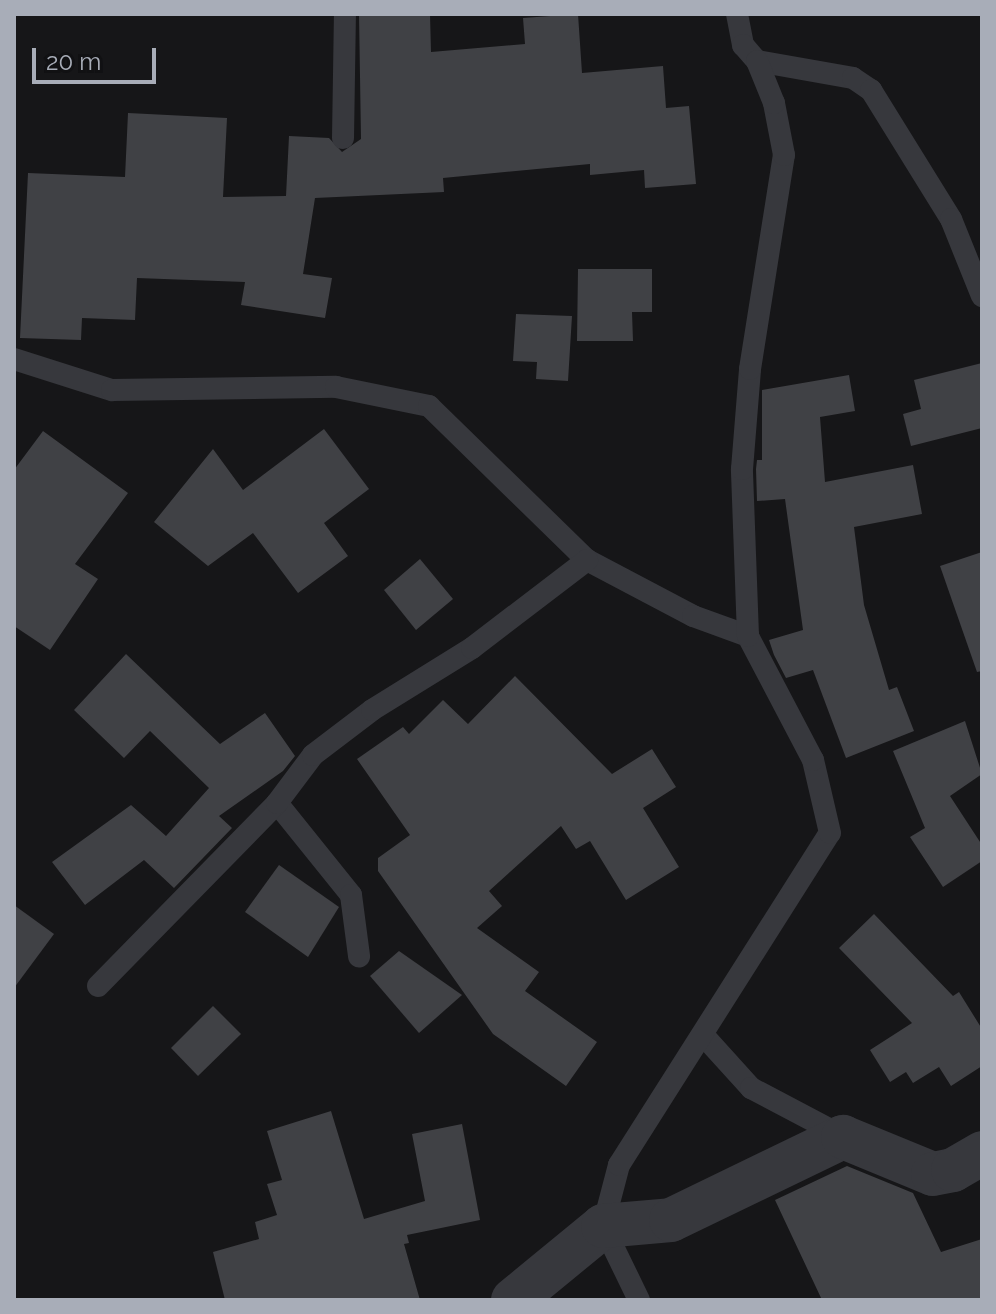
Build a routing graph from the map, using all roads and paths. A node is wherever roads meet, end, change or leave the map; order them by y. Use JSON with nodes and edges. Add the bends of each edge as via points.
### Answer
{"nodes":[{"id":1,"x":345,"y":14,"type":"edge"},
{"id":2,"x":737,"y":14,"type":"edge"},
{"id":3,"x":757,"y":61,"type":"junction"},
{"id":4,"x":343,"y":138,"type":"dead end"},
{"id":5,"x":982,"y":296,"type":"edge"},
{"id":6,"x":14,"y":359,"type":"edge"},
{"id":7,"x":587,"y":560,"type":"junction"},
{"id":8,"x":748,"y":636,"type":"junction"},
{"id":9,"x":277,"y":803,"type":"junction"},
{"id":10,"x":359,"y":956,"type":"dead end"},
{"id":11,"x":98,"y":986,"type":"dead end"},
{"id":12,"x":703,"y":1035,"type":"junction"},
{"id":13,"x":843,"y":1137,"type":"junction"},
{"id":14,"x":982,"y":1153,"type":"edge"},
{"id":15,"x":603,"y":1226,"type":"junction"},
{"id":16,"x":513,"y":1300,"type":"edge"},
{"id":17,"x":639,"y":1300,"type":"edge"}],
"edges":[{"from":1,"to":4,"type":"lane"},
{"from":2,"to":3,"type":"lane","via":[[743,45]]},
{"from":3,"to":5,"type":"lane","via":[[853,78],[871,90],[944,207]]},
{"from":3,"to":8,"type":"lane","via":[[774,103],[784,155],[750,369],[742,469]]},
{"from":6,"to":7,"type":"lane","via":[[112,390],[336,387],[429,406]]},
{"from":7,"to":8,"type":"lane","via":[[693,616]]},
{"from":7,"to":9,"type":"lane","via":[[472,648],[313,755]]},
{"from":8,"to":12,"type":"lane","via":[[813,760],[830,833]]},
{"from":9,"to":10,"type":"lane","via":[[351,895]]},
{"from":9,"to":11,"type":"lane"},
{"from":12,"to":13,"type":"lane","via":[[751,1088]]},
{"from":12,"to":15,"type":"lane","via":[[619,1165]]},
{"from":13,"to":14,"type":"street","via":[[933,1174],[953,1170]]},
{"from":13,"to":15,"type":"street","via":[[671,1220]]},
{"from":15,"to":16,"type":"street"},
{"from":15,"to":17,"type":"lane"}]}
